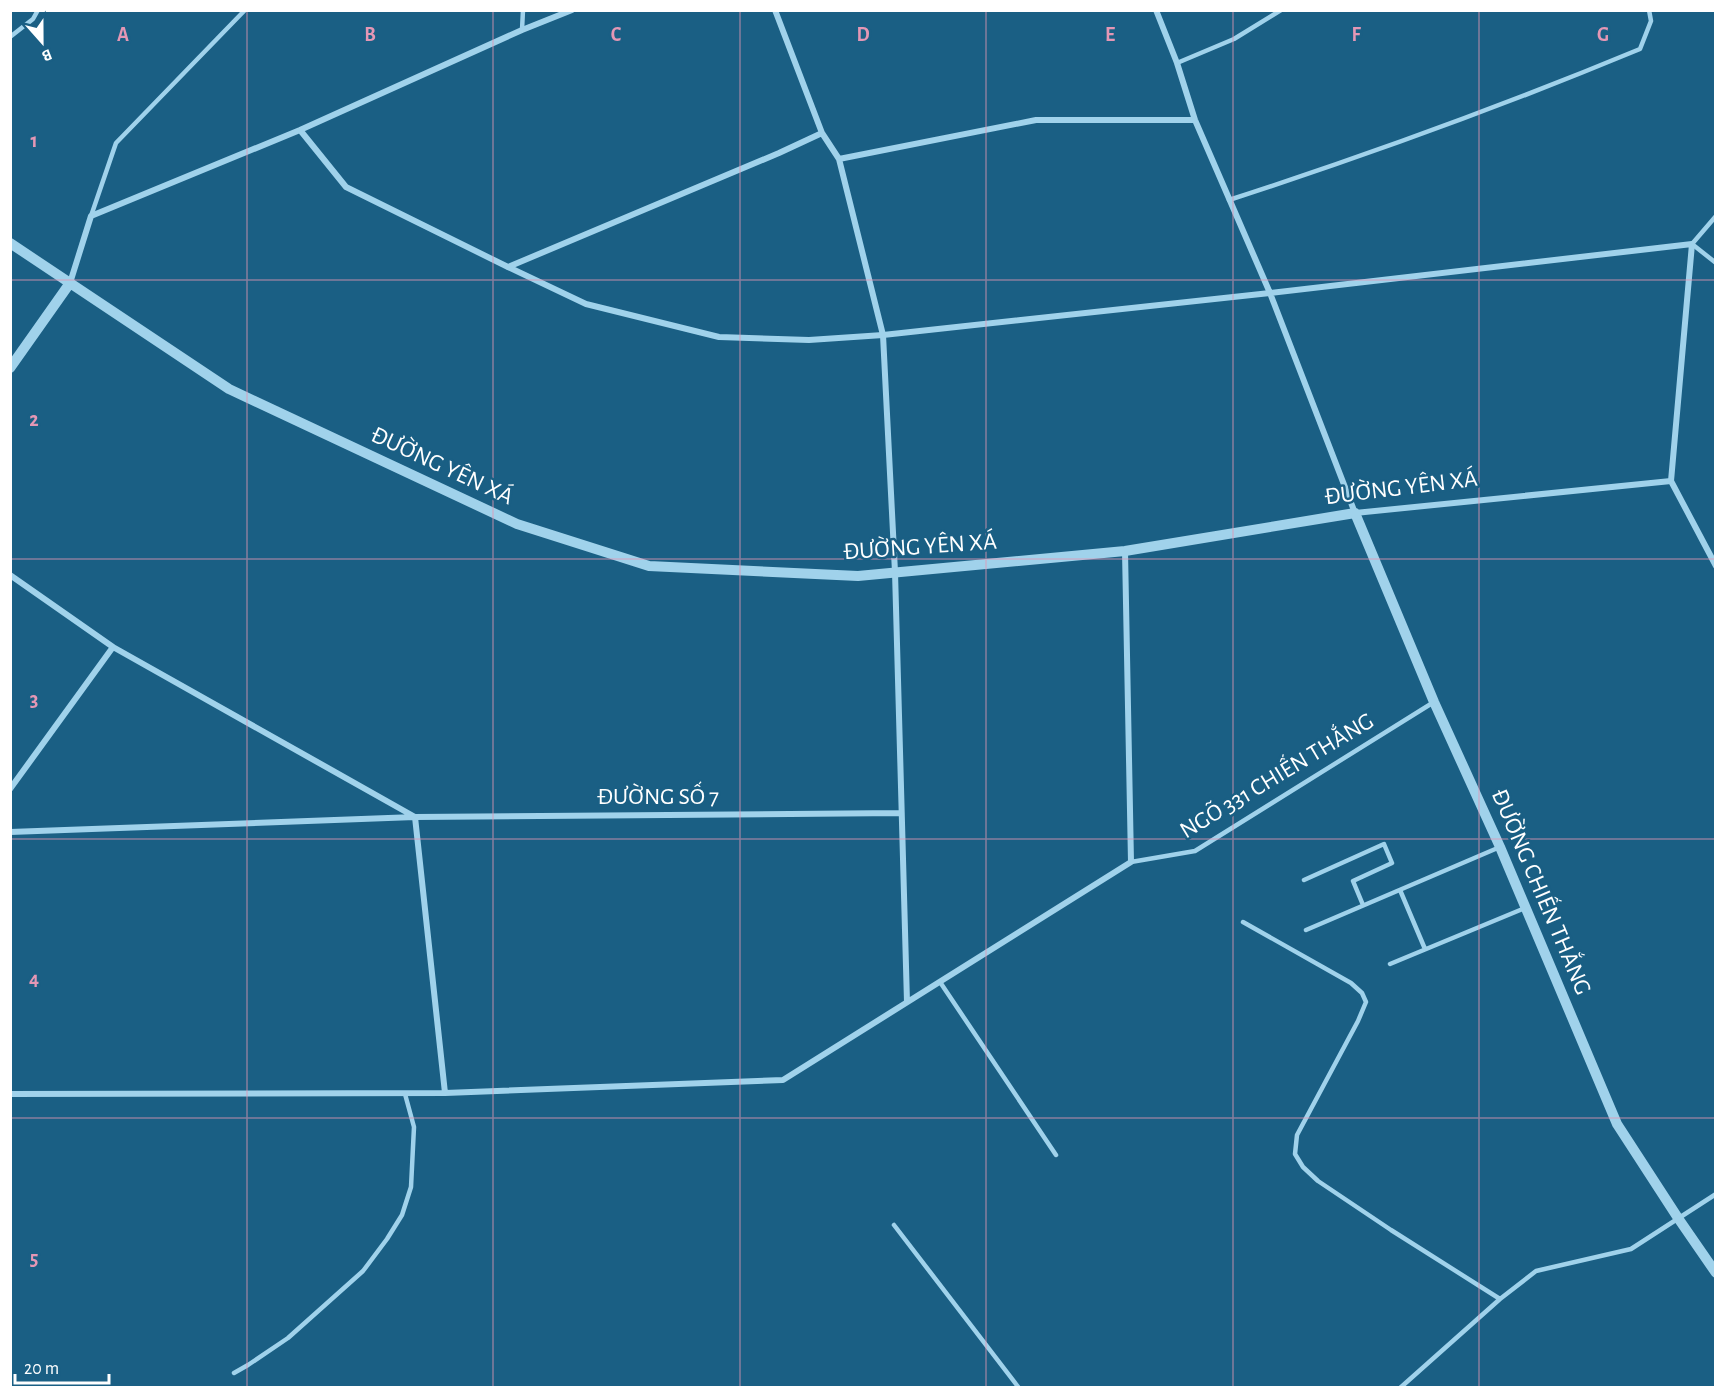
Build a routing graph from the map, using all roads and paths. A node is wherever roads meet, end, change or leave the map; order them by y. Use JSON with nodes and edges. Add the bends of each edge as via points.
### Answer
{"nodes":[{"id":1,"x":38,"y":10,"type":"edge"},
{"id":2,"x":245,"y":10,"type":"edge"},
{"id":3,"x":523,"y":10,"type":"edge"},
{"id":4,"x":572,"y":10,"type":"edge"},
{"id":5,"x":775,"y":10,"type":"edge"},
{"id":6,"x":1156,"y":10,"type":"edge"},
{"id":7,"x":1281,"y":10,"type":"edge"},
{"id":8,"x":1650,"y":10,"type":"edge"},
{"id":9,"x":522,"y":30,"type":"junction"},
{"id":10,"x":10,"y":37,"type":"edge"},
{"id":11,"x":1177,"y":63,"type":"junction"},
{"id":12,"x":1195,"y":120,"type":"junction"},
{"id":13,"x":300,"y":130,"type":"junction"},
{"id":14,"x":822,"y":133,"type":"junction"},
{"id":15,"x":839,"y":159,"type":"junction"},
{"id":16,"x":1229,"y":200,"type":"junction"},
{"id":17,"x":91,"y":216,"type":"junction"},
{"id":18,"x":1716,"y":216,"type":"edge"},
{"id":19,"x":10,"y":243,"type":"edge"},
{"id":20,"x":1692,"y":244,"type":"junction"},
{"id":21,"x":1716,"y":263,"type":"edge"},
{"id":22,"x":508,"y":267,"type":"junction"},
{"id":23,"x":70,"y":283,"type":"junction"},
{"id":24,"x":1270,"y":293,"type":"junction"},
{"id":25,"x":883,"y":335,"type":"junction"},
{"id":26,"x":10,"y":368,"type":"edge"},
{"id":27,"x":1671,"y":481,"type":"junction"},
{"id":28,"x":1355,"y":513,"type":"junction"},
{"id":29,"x":1125,"y":551,"type":"junction"},
{"id":30,"x":1716,"y":566,"type":"edge"},
{"id":31,"x":895,"y":572,"type":"junction"},
{"id":32,"x":10,"y":575,"type":"edge"},
{"id":33,"x":113,"y":646,"type":"junction"},
{"id":34,"x":1434,"y":702,"type":"junction"},
{"id":35,"x":10,"y":789,"type":"edge"},
{"id":36,"x":902,"y":813,"type":"junction"},
{"id":37,"x":415,"y":817,"type":"junction"},
{"id":38,"x":10,"y":832,"type":"edge"},
{"id":39,"x":1500,"y":848,"type":"junction"},
{"id":40,"x":1131,"y":862,"type":"junction"},
{"id":41,"x":1304,"y":880,"type":"dead end"},
{"id":42,"x":1400,"y":890,"type":"junction"},
{"id":43,"x":1363,"y":905,"type":"junction"},
{"id":44,"x":1525,"y":908,"type":"junction"},
{"id":45,"x":1243,"y":922,"type":"dead end"},
{"id":46,"x":1306,"y":930,"type":"dead end"},
{"id":47,"x":1425,"y":950,"type":"junction"},
{"id":48,"x":1390,"y":964,"type":"dead end"},
{"id":49,"x":940,"y":982,"type":"junction"},
{"id":50,"x":907,"y":1002,"type":"junction"},
{"id":51,"x":10,"y":1094,"type":"edge"},
{"id":52,"x":405,"y":1094,"type":"junction"},
{"id":53,"x":445,"y":1094,"type":"junction"},
{"id":54,"x":1056,"y":1155,"type":"dead end"},
{"id":55,"x":1716,"y":1194,"type":"edge"},
{"id":56,"x":1678,"y":1218,"type":"junction"},
{"id":57,"x":894,"y":1226,"type":"dead end"},
{"id":58,"x":1716,"y":1273,"type":"edge"},
{"id":59,"x":1500,"y":1299,"type":"junction"},
{"id":60,"x":234,"y":1373,"type":"dead end"},
{"id":61,"x":1019,"y":1388,"type":"edge"},
{"id":62,"x":1400,"y":1388,"type":"edge"}],
"edges":[{"from":1,"to":10,"type":"lane","via":[[33,19]]},
{"from":2,"to":17,"type":"lane","via":[[116,143]]},
{"from":3,"to":9,"type":"lane"},
{"from":4,"to":9,"type":"street"},
{"from":5,"to":14,"type":"street"},
{"from":6,"to":11,"type":"street"},
{"from":7,"to":11,"type":"lane","via":[[1234,39]]},
{"from":8,"to":16,"type":"lane","via":[[1651,21],[1640,49],[1538,92]]},
{"from":9,"to":13,"type":"street"},
{"from":11,"to":12,"type":"street"},
{"from":12,"to":15,"type":"street","via":[[1036,120]]},
{"from":12,"to":16,"type":"street"},
{"from":13,"to":17,"type":"street"},
{"from":13,"to":22,"type":"street","via":[[346,188]]},
{"from":14,"to":15,"type":"street"},
{"from":14,"to":22,"type":"street"},
{"from":15,"to":25,"type":"street"},
{"from":16,"to":24,"type":"street"},
{"from":17,"to":23,"type":"street"},
{"from":18,"to":20,"type":"lane"},
{"from":19,"to":23,"type":"street","name":"ĐƯỜNG YÊN XÁ"},
{"from":20,"to":21,"type":"lane"},
{"from":20,"to":24,"type":"street"},
{"from":20,"to":27,"type":"street"},
{"from":22,"to":25,"type":"street","via":[[586,304],[719,337],[809,340]]},
{"from":23,"to":26,"type":"street"},
{"from":23,"to":31,"type":"street","name":"ĐƯỜNG YÊN XÁ","via":[[229,389],[517,524],[649,566],[858,576]]},
{"from":24,"to":25,"type":"street"},
{"from":24,"to":28,"type":"street"},
{"from":25,"to":31,"type":"street"},
{"from":27,"to":28,"type":"street","name":"ĐƯỜNG YÊN XÁ"},
{"from":27,"to":30,"type":"street"},
{"from":28,"to":29,"type":"street","name":"ĐƯỜNG YÊN XÁ"},
{"from":28,"to":34,"type":"street","name":"ĐƯỜNG CHIẾN THẮNG"},
{"from":29,"to":31,"type":"street","name":"ĐƯỜNG YÊN XÁ"},
{"from":29,"to":40,"type":"street"},
{"from":31,"to":36,"type":"street"},
{"from":32,"to":33,"type":"street"},
{"from":33,"to":35,"type":"street"},
{"from":33,"to":37,"type":"street"},
{"from":34,"to":39,"type":"street","name":"ĐƯỜNG CHIẾN THẮNG"},
{"from":34,"to":40,"type":"lane","name":"NGÕ 331 CHIẾN THẮNG","via":[[1195,851]]},
{"from":36,"to":37,"type":"street","name":"ĐƯỜNG SỐ 7"},
{"from":36,"to":50,"type":"street"},
{"from":37,"to":38,"type":"street","name":"ĐƯỜNG SỐ 7"},
{"from":37,"to":53,"type":"street"},
{"from":39,"to":42,"type":"lane"},
{"from":39,"to":44,"type":"street","name":"ĐƯỜNG CHIẾN THẮNG"},
{"from":40,"to":49,"type":"street"},
{"from":41,"to":43,"type":"lane","via":[[1384,844],[1392,863],[1353,881]]},
{"from":42,"to":43,"type":"lane"},
{"from":42,"to":47,"type":"lane"},
{"from":43,"to":46,"type":"lane"},
{"from":44,"to":47,"type":"lane"},
{"from":44,"to":56,"type":"street","name":"ĐƯỜNG CHIẾN THẮNG","via":[[1617,1124]]},
{"from":45,"to":59,"type":"lane","via":[[1351,983],[1365,1002],[1297,1135],[1295,1154],[1303,1167],[1391,1230]]},
{"from":47,"to":48,"type":"lane"},
{"from":49,"to":50,"type":"street"},
{"from":49,"to":54,"type":"lane"},
{"from":50,"to":53,"type":"street","via":[[783,1080]]},
{"from":51,"to":52,"type":"street"},
{"from":52,"to":53,"type":"street"},
{"from":52,"to":60,"type":"lane","via":[[414,1127],[411,1187],[402,1215],[363,1271],[288,1338]]},
{"from":55,"to":56,"type":"lane"},
{"from":56,"to":58,"type":"street","name":"ĐƯỜNG CHIẾN THẮNG"},
{"from":56,"to":59,"type":"lane","via":[[1631,1249],[1536,1271]]},
{"from":57,"to":61,"type":"lane"},
{"from":59,"to":62,"type":"lane"}]}
